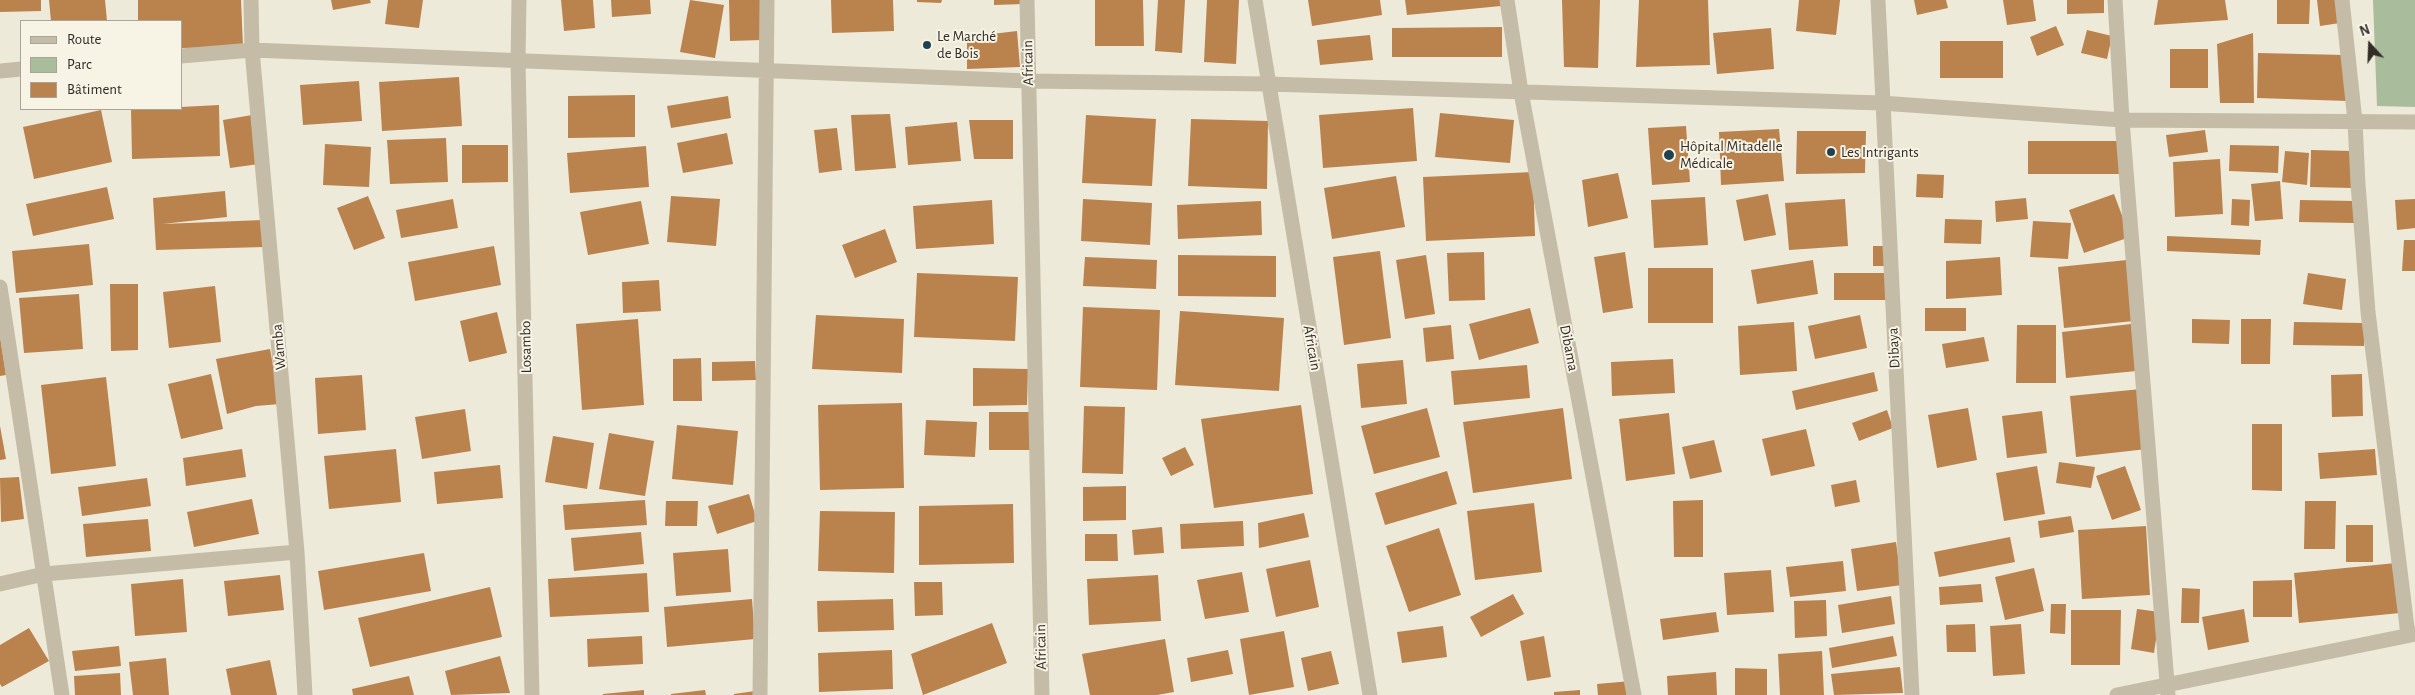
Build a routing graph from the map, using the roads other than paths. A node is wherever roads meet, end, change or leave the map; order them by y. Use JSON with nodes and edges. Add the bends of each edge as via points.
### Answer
{"nodes":[{"id":1,"x":251,"y":0,"type":"edge"},
{"id":2,"x":519,"y":0,"type":"edge"},
{"id":3,"x":766,"y":0,"type":"edge"},
{"id":4,"x":1027,"y":0,"type":"edge"},
{"id":5,"x":1255,"y":0,"type":"edge"},
{"id":6,"x":1507,"y":0,"type":"edge"},
{"id":7,"x":1878,"y":0,"type":"edge"},
{"id":8,"x":2115,"y":0,"type":"edge"},
{"id":9,"x":2342,"y":0,"type":"edge"},
{"id":10,"x":252,"y":50,"type":"junction"},
{"id":11,"x":182,"y":56,"type":"edge"},
{"id":12,"x":518,"y":62,"type":"junction"},
{"id":13,"x":20,"y":69,"type":"edge"},
{"id":14,"x":0,"y":71,"type":"edge"},
{"id":15,"x":767,"y":72,"type":"junction"},
{"id":16,"x":1028,"y":81,"type":"junction"},
{"id":17,"x":1268,"y":84,"type":"junction"},
{"id":18,"x":1521,"y":92,"type":"junction"},
{"id":19,"x":1881,"y":103,"type":"junction"},
{"id":20,"x":2122,"y":120,"type":"junction"},
{"id":21,"x":2355,"y":121,"type":"junction"},
{"id":22,"x":2415,"y":122,"type":"edge"},
{"id":23,"x":0,"y":287,"type":"edge"},
{"id":24,"x":297,"y":552,"type":"junction"},
{"id":25,"x":44,"y":574,"type":"junction"},
{"id":26,"x":0,"y":584,"type":"edge"},
{"id":27,"x":2411,"y":635,"type":"edge"},
{"id":28,"x":2168,"y":691,"type":"edge"},
{"id":29,"x":62,"y":695,"type":"edge"},
{"id":30,"x":305,"y":695,"type":"edge"},
{"id":31,"x":532,"y":695,"type":"edge"},
{"id":32,"x":760,"y":695,"type":"edge"},
{"id":33,"x":1042,"y":695,"type":"edge"},
{"id":34,"x":1370,"y":695,"type":"edge"},
{"id":35,"x":1634,"y":695,"type":"edge"},
{"id":36,"x":1912,"y":695,"type":"edge"},
{"id":37,"x":2117,"y":695,"type":"edge"}],
"edges":[{"from":1,"to":10,"type":"street","name":"Wamba"},
{"from":2,"to":12,"type":"street","name":"Losambo"},
{"from":3,"to":15,"type":"street"},
{"from":4,"to":16,"type":"street","name":"Africain"},
{"from":5,"to":17,"type":"street","name":"Africain"},
{"from":6,"to":18,"type":"street","name":"Dibama"},
{"from":7,"to":19,"type":"street","name":"Dibaya"},
{"from":8,"to":20,"type":"street"},
{"from":9,"to":21,"type":"street"},
{"from":10,"to":11,"type":"street"},
{"from":10,"to":12,"type":"street"},
{"from":10,"to":24,"type":"street","name":"Wamba"},
{"from":12,"to":15,"type":"street"},
{"from":12,"to":31,"type":"street","name":"Losambo"},
{"from":13,"to":14,"type":"street"},
{"from":15,"to":16,"type":"street"},
{"from":15,"to":32,"type":"street","via":[[763,163]]},
{"from":16,"to":17,"type":"street"},
{"from":16,"to":33,"type":"street","name":"Africain"},
{"from":17,"to":18,"type":"street"},
{"from":17,"to":34,"type":"street","name":"Africain"},
{"from":18,"to":19,"type":"street"},
{"from":18,"to":35,"type":"street","name":"Dibama"},
{"from":19,"to":20,"type":"street"},
{"from":19,"to":36,"type":"street","name":"Dibaya"},
{"from":20,"to":21,"type":"street"},
{"from":20,"to":28,"type":"street"},
{"from":21,"to":22,"type":"street"},
{"from":21,"to":27,"type":"street","via":[[2368,312]]},
{"from":23,"to":25,"type":"street"},
{"from":24,"to":25,"type":"street"},
{"from":24,"to":30,"type":"street","name":"Wamba"},
{"from":25,"to":26,"type":"street"},
{"from":25,"to":29,"type":"street"},
{"from":27,"to":28,"type":"street"},
{"from":28,"to":37,"type":"street"}]}
